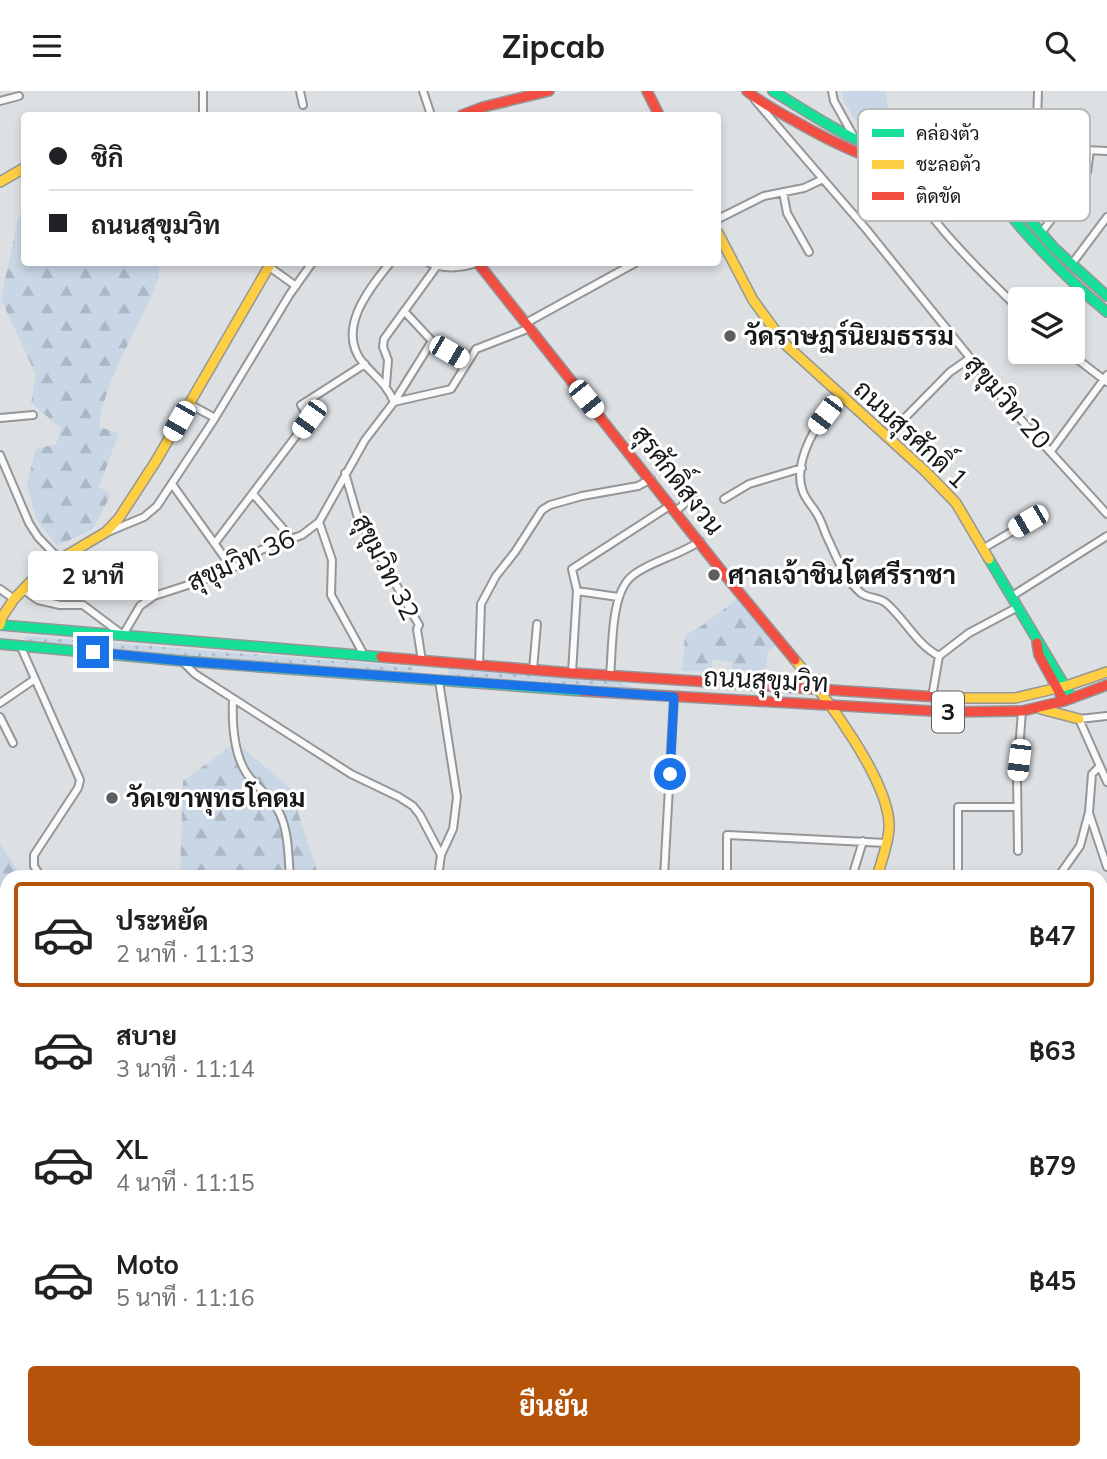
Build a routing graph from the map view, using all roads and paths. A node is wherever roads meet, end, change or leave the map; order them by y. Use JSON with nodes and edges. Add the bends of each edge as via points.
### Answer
{"nodes":[{"id":1,"x":203,"y":91,"type":"edge"},
{"id":2,"x":300,"y":91,"type":"edge"},
{"id":3,"x":423,"y":91,"type":"edge"},
{"id":4,"x":549,"y":91,"type":"edge"},
{"id":5,"x":647,"y":91,"type":"edge"},
{"id":6,"x":773,"y":91,"type":"edge"},
{"id":7,"x":831,"y":91,"type":"edge"},
{"id":8,"x":1038,"y":91,"type":"edge"},
{"id":9,"x":748,"y":92,"type":"edge"},
{"id":10,"x":19,"y":96,"type":"dead end"},
{"id":11,"x":0,"y":101,"type":"edge"},
{"id":12,"x":303,"y":105,"type":"dead end"},
{"id":13,"x":1037,"y":109,"type":"edge"},
{"id":14,"x":203,"y":112,"type":"edge"},
{"id":15,"x":430,"y":112,"type":"edge"},
{"id":16,"x":471,"y":112,"type":"edge"},
{"id":17,"x":658,"y":112,"type":"edge"},
{"id":18,"x":855,"y":139,"type":"junction"},
{"id":19,"x":858,"y":140,"type":"edge"},
{"id":20,"x":1090,"y":150,"type":"edge"},
{"id":21,"x":1107,"y":151,"type":"edge"},
{"id":22,"x":858,"y":155,"type":"edge"},
{"id":23,"x":21,"y":170,"type":"edge"},
{"id":24,"x":823,"y":180,"type":"junction"},
{"id":25,"x":0,"y":182,"type":"edge"},
{"id":26,"x":783,"y":192,"type":"junction"},
{"id":27,"x":1107,"y":217,"type":"edge"},
{"id":28,"x":721,"y":218,"type":"edge"},
{"id":29,"x":937,"y":221,"type":"edge"},
{"id":30,"x":1015,"y":221,"type":"edge"},
{"id":31,"x":1030,"y":221,"type":"edge"},
{"id":32,"x":1050,"y":221,"type":"edge"},
{"id":33,"x":1041,"y":233,"type":"junction"},
{"id":34,"x":721,"y":239,"type":"edge"},
{"id":35,"x":809,"y":252,"type":"dead end"},
{"id":36,"x":1071,"y":265,"type":"junction"},
{"id":37,"x":269,"y":266,"type":"edge"},
{"id":38,"x":272,"y":266,"type":"edge"},
{"id":39,"x":310,"y":266,"type":"edge"},
{"id":40,"x":388,"y":266,"type":"edge"},
{"id":41,"x":437,"y":266,"type":"joint"},
{"id":42,"x":466,"y":266,"type":"edge"},
{"id":43,"x":480,"y":266,"type":"edge"},
{"id":44,"x":630,"y":266,"type":"edge"},
{"id":45,"x":296,"y":286,"type":"junction"},
{"id":46,"x":1107,"y":295,"type":"edge"},
{"id":47,"x":1008,"y":298,"type":"edge"},
{"id":48,"x":404,"y":311,"type":"junction"},
{"id":49,"x":1107,"y":312,"type":"edge"},
{"id":50,"x":528,"y":325,"type":"junction"},
{"id":51,"x":432,"y":341,"type":"junction"},
{"id":52,"x":970,"y":358,"type":"junction"},
{"id":53,"x":467,"y":362,"type":"junction"},
{"id":54,"x":365,"y":364,"type":"junction"},
{"id":55,"x":1085,"y":364,"type":"edge"},
{"id":56,"x":1106,"y":379,"type":"edge"},
{"id":57,"x":386,"y":384,"type":"junction"},
{"id":58,"x":840,"y":396,"type":"junction"},
{"id":59,"x":394,"y":402,"type":"junction"},
{"id":60,"x":189,"y":404,"type":"junction"},
{"id":61,"x":33,"y":415,"type":"dead end"},
{"id":62,"x":0,"y":418,"type":"edge"},
{"id":63,"x":215,"y":418,"type":"junction"},
{"id":64,"x":886,"y":437,"type":"junction"},
{"id":65,"x":1051,"y":451,"type":"junction"},
{"id":66,"x":0,"y":455,"type":"edge"},
{"id":67,"x":802,"y":468,"type":"junction"},
{"id":68,"x":345,"y":474,"type":"junction"},
{"id":69,"x":651,"y":479,"type":"junction"},
{"id":70,"x":172,"y":484,"type":"junction"},
{"id":71,"x":254,"y":495,"type":"junction"},
{"id":72,"x":692,"y":497,"type":"dead end"},
{"id":73,"x":724,"y":499,"type":"dead end"},
{"id":74,"x":674,"y":508,"type":"junction"},
{"id":75,"x":1107,"y":514,"type":"edge"},
{"id":76,"x":1028,"y":521,"type":"dead end"},
{"id":77,"x":318,"y":522,"type":"junction"},
{"id":78,"x":106,"y":532,"type":"junction"},
{"id":79,"x":1107,"y":536,"type":"edge"},
{"id":80,"x":292,"y":539,"type":"junction"},
{"id":81,"x":700,"y":541,"type":"junction"},
{"id":82,"x":215,"y":543,"type":"junction"},
{"id":83,"x":984,"y":548,"type":"junction"},
{"id":84,"x":59,"y":559,"type":"junction"},
{"id":85,"x":232,"y":568,"type":"junction"},
{"id":86,"x":0,"y":589,"type":"edge"},
{"id":87,"x":24,"y":590,"type":"junction"},
{"id":88,"x":577,"y":591,"type":"junction"},
{"id":89,"x":1012,"y":596,"type":"junction"},
{"id":90,"x":618,"y":597,"type":"junction"},
{"id":91,"x":14,"y":599,"type":"junction"},
{"id":92,"x":1018,"y":607,"type":"junction"},
{"id":93,"x":537,"y":624,"type":"dead end"},
{"id":94,"x":0,"y":625,"type":"edge"},
{"id":95,"x":123,"y":635,"type":"junction"},
{"id":96,"x":0,"y":644,"type":"edge"},
{"id":97,"x":20,"y":645,"type":"junction"},
{"id":98,"x":364,"y":655,"type":"junction"},
{"id":99,"x":939,"y":656,"type":"junction"},
{"id":100,"x":182,"y":661,"type":"junction"},
{"id":101,"x":422,"y":661,"type":"junction"},
{"id":102,"x":479,"y":665,"type":"junction"},
{"id":103,"x":533,"y":670,"type":"junction"},
{"id":104,"x":1107,"y":672,"type":"edge"},
{"id":105,"x":572,"y":673,"type":"junction"},
{"id":106,"x":610,"y":675,"type":"junction"},
{"id":107,"x":35,"y":679,"type":"junction"},
{"id":108,"x":439,"y":681,"type":"junction"},
{"id":109,"x":1107,"y":685,"type":"edge"},
{"id":110,"x":1062,"y":687,"type":"junction"},
{"id":111,"x":820,"y":690,"type":"junction"},
{"id":112,"x":674,"y":697,"type":"junction"},
{"id":113,"x":932,"y":697,"type":"junction"},
{"id":114,"x":233,"y":699,"type":"junction"},
{"id":115,"x":1068,"y":700,"type":"junction"},
{"id":116,"x":0,"y":703,"type":"edge"},
{"id":117,"x":830,"y":705,"type":"junction"},
{"id":118,"x":1037,"y":708,"type":"junction"},
{"id":119,"x":1022,"y":711,"type":"junction"},
{"id":120,"x":1107,"y":716,"type":"edge"},
{"id":121,"x":0,"y":717,"type":"edge"},
{"id":122,"x":1079,"y":719,"type":"junction"},
{"id":123,"x":13,"y":743,"type":"dead end"},
{"id":124,"x":1099,"y":767,"type":"junction"},
{"id":125,"x":1107,"y":782,"type":"edge"},
{"id":126,"x":1017,"y":807,"type":"junction"},
{"id":127,"x":1089,"y":813,"type":"junction"},
{"id":128,"x":863,"y":841,"type":"junction"},
{"id":129,"x":887,"y":843,"type":"junction"},
{"id":130,"x":1018,"y":851,"type":"dead end"},
{"id":131,"x":441,"y":855,"type":"junction"},
{"id":132,"x":1107,"y":867,"type":"edge"},
{"id":133,"x":37,"y":870,"type":"edge"},
{"id":134,"x":290,"y":870,"type":"edge"},
{"id":135,"x":439,"y":870,"type":"edge"},
{"id":136,"x":664,"y":870,"type":"edge"},
{"id":137,"x":727,"y":870,"type":"edge"},
{"id":138,"x":854,"y":870,"type":"edge"},
{"id":139,"x":879,"y":870,"type":"edge"},
{"id":140,"x":958,"y":870,"type":"edge"},
{"id":141,"x":1063,"y":870,"type":"edge"}],
"edges":[{"from":1,"to":14,"type":"street"},
{"from":2,"to":12,"type":"street"},
{"from":3,"to":15,"type":"street"},
{"from":4,"to":16,"type":"main road"},
{"from":5,"to":17,"type":"main road"},
{"from":6,"to":18,"type":"main road"},
{"from":7,"to":18,"type":"street"},
{"from":8,"to":13,"type":"street"},
{"from":9,"to":22,"type":"main road"},
{"from":9,"to":24,"type":"street","name":"สุขุมวิท 20"},
{"from":10,"to":11,"type":"street"},
{"from":18,"to":19,"type":"main road"},
{"from":20,"to":21,"type":"street"},
{"from":23,"to":25,"type":"main road"},
{"from":24,"to":26,"type":"street"},
{"from":24,"to":52,"type":"street","name":"สุขุมวิท 20"},
{"from":26,"to":28,"type":"street","via":[[764,196]]},
{"from":26,"to":35,"type":"street","via":[[787,213]]},
{"from":27,"to":36,"type":"street"},
{"from":29,"to":47,"type":"street"},
{"from":30,"to":49,"type":"main road","via":[[1028,240]]},
{"from":31,"to":33,"type":"main road"},
{"from":32,"to":33,"type":"street"},
{"from":33,"to":36,"type":"main road"},
{"from":34,"to":58,"type":"main road","name":"ถนนสุรศักดิ์ 1","via":[[770,326]]},
{"from":36,"to":46,"type":"main road"},
{"from":37,"to":60,"type":"main road"},
{"from":38,"to":45,"type":"street"},
{"from":39,"to":45,"type":"street"},
{"from":40,"to":54,"type":"street","via":[[355,317],[353,349]]},
{"from":41,"to":42,"type":"street"},
{"from":41,"to":48,"type":"street"},
{"from":43,"to":50,"type":"main road","name":"สุรศักดิ์สงวน"},
{"from":44,"to":50,"type":"street"},
{"from":45,"to":63,"type":"street"},
{"from":48,"to":51,"type":"street"},
{"from":48,"to":57,"type":"street","via":[[384,339]]},
{"from":50,"to":53,"type":"street","via":[[484,344]]},
{"from":50,"to":69,"type":"main road","name":"สุรศักดิ์สงวน"},
{"from":51,"to":53,"type":"street"},
{"from":51,"to":59,"type":"street","name":"สุขุมวิท 36"},
{"from":52,"to":64,"type":"street","via":[[950,372]]},
{"from":52,"to":65,"type":"street","name":"สุขุมวิท 20"},
{"from":53,"to":59,"type":"street","via":[[451,389]]},
{"from":54,"to":57,"type":"street"},
{"from":54,"to":71,"type":"street","via":[[301,405],[309,419]]},
{"from":55,"to":56,"type":"street"},
{"from":56,"to":65,"type":"street"},
{"from":57,"to":59,"type":"street"},
{"from":58,"to":64,"type":"main road","name":"ถนนสุรศักดิ์ 1"},
{"from":58,"to":67,"type":"street","via":[[813,431]]},
{"from":59,"to":68,"type":"street","name":"สุขุมวิท 36"},
{"from":60,"to":63,"type":"street"},
{"from":60,"to":78,"type":"main road"},
{"from":61,"to":62,"type":"street"},
{"from":63,"to":70,"type":"street"},
{"from":64,"to":83,"type":"main road","name":"ถนนสุรศักดิ์ 1","via":[[944,488]]},
{"from":65,"to":75,"type":"street","name":"สุขุมวิท 20"},
{"from":66,"to":84,"type":"street","via":[[29,523]]},
{"from":67,"to":73,"type":"street","via":[[749,484]]},
{"from":67,"to":99,"type":"street","via":[[802,491],[853,585],[863,595],[886,604]]},
{"from":68,"to":77,"type":"street","name":"สุขุมวิท 36"},
{"from":68,"to":101,"type":"street","name":"สุขุมวิท 32","via":[[358,518],[419,625]]},
{"from":69,"to":74,"type":"main road","name":"สุรศักดิ์สงวน"},
{"from":69,"to":102,"type":"street","via":[[542,510],[481,604]]},
{"from":70,"to":78,"type":"street","via":[[144,517]]},
{"from":70,"to":82,"type":"street"},
{"from":71,"to":80,"type":"street"},
{"from":71,"to":82,"type":"street"},
{"from":72,"to":74,"type":"street"},
{"from":74,"to":81,"type":"main road","name":"สุรศักดิ์สงวน"},
{"from":74,"to":88,"type":"street","via":[[572,569]]},
{"from":76,"to":83,"type":"street"},
{"from":77,"to":80,"type":"street","name":"สุขุมวิท 36"},
{"from":77,"to":98,"type":"street","via":[[332,560],[331,595]]},
{"from":78,"to":84,"type":"main road"},
{"from":79,"to":89,"type":"street"},
{"from":80,"to":85,"type":"street","name":"สุขุมวิท 36","via":[[261,550]]},
{"from":81,"to":90,"type":"street","via":[[632,576]]},
{"from":81,"to":111,"type":"main road","name":"สุรศักดิ์สงวน"},
{"from":82,"to":85,"type":"street"},
{"from":83,"to":89,"type":"main road","name":"ถนนสุรศักดิ์ 1"},
{"from":84,"to":87,"type":"main road"},
{"from":85,"to":95,"type":"street","name":"สุขุมวิท 36","via":[[154,596],[140,606]]},
{"from":86,"to":91,"type":"street"},
{"from":87,"to":91,"type":"main road"},
{"from":87,"to":95,"type":"street","via":[[38,600],[83,605]]},
{"from":88,"to":90,"type":"street"},
{"from":88,"to":105,"type":"street"},
{"from":89,"to":92,"type":"main road","name":"ถนนสุรศักดิ์ 1"},
{"from":90,"to":106,"type":"street"},
{"from":91,"to":94,"type":"main road"},
{"from":92,"to":99,"type":"street","via":[[969,633]]},
{"from":92,"to":110,"type":"main road","name":"ถนนสุรศักดิ์ 1"},
{"from":93,"to":103,"type":"street"},
{"from":94,"to":95,"type":"main road","name":"ถนนสุขุมวิท","number":"3"},
{"from":95,"to":98,"type":"main road","name":"ถนนสุขุมวิท","number":"3"},
{"from":96,"to":97,"type":"main road","name":"ถนนสุขุมวิท","number":"3"},
{"from":97,"to":100,"type":"main road","name":"ถนนสุขุมวิท","number":"3"},
{"from":97,"to":107,"type":"street"},
{"from":98,"to":101,"type":"main road","name":"ถนนสุขุมวิท","number":"3"},
{"from":99,"to":113,"type":"street"},
{"from":100,"to":108,"type":"main road","name":"ถนนสุขุมวิท","number":"3"},
{"from":100,"to":114,"type":"street"},
{"from":101,"to":102,"type":"main road","name":"ถนนสุขุมวิท","number":"3"},
{"from":102,"to":103,"type":"main road","name":"ถนนสุขุมวิท","number":"3"},
{"from":103,"to":105,"type":"main road","name":"ถนนสุขุมวิท","number":"3"},
{"from":104,"to":110,"type":"main road","name":"ถนนสุขุมวิท","number":"3"},
{"from":105,"to":106,"type":"main road","name":"ถนนสุขุมวิท","number":"3"},
{"from":106,"to":111,"type":"main road","name":"ถนนสุขุมวิท","number":"3"},
{"from":107,"to":116,"type":"street"},
{"from":107,"to":133,"type":"street","via":[[79,780],[34,855]]},
{"from":108,"to":112,"type":"main road","name":"ถนนสุขุมวิท","number":"3"},
{"from":108,"to":131,"type":"street","via":[[457,797],[453,829]]},
{"from":109,"to":115,"type":"main road","name":"ถนนสุขุมวิท","number":"3"},
{"from":110,"to":113,"type":"main road","name":"ถนนสุขุมวิท","number":"3","via":[[1015,698]]},
{"from":110,"to":115,"type":"main road","name":"ถนนสุรศักดิ์ 1"},
{"from":111,"to":113,"type":"main road","name":"ถนนสุขุมวิท","number":"3"},
{"from":111,"to":117,"type":"main road","name":"สุรศักดิ์สงวน"},
{"from":112,"to":117,"type":"main road","name":"ถนนสุขุมวิท","number":"3"},
{"from":112,"to":136,"type":"street"},
{"from":114,"to":131,"type":"street","via":[[351,774],[413,806]]},
{"from":114,"to":134,"type":"street","via":[[239,757],[247,774],[279,811],[287,835]]},
{"from":115,"to":118,"type":"main road","name":"ถนนสุขุมวิท","number":"3"},
{"from":117,"to":119,"type":"main road","name":"ถนนสุขุมวิท","number":"3"},
{"from":117,"to":129,"type":"main road","name":"สุรศักดิ์สงวน","via":[[884,795]]},
{"from":118,"to":119,"type":"main road","name":"ถนนสุขุมวิท","number":"3"},
{"from":118,"to":122,"type":"main road"},
{"from":119,"to":126,"type":"street"},
{"from":120,"to":122,"type":"street"},
{"from":121,"to":123,"type":"street"},
{"from":122,"to":124,"type":"street"},
{"from":124,"to":125,"type":"street"},
{"from":124,"to":127,"type":"street","via":[[1092,774]]},
{"from":126,"to":130,"type":"street"},
{"from":126,"to":140,"type":"street","via":[[958,807]]},
{"from":127,"to":132,"type":"street"},
{"from":127,"to":141,"type":"street","via":[[1080,846]]},
{"from":128,"to":129,"type":"street"},
{"from":128,"to":137,"type":"street","via":[[727,835]]},
{"from":128,"to":138,"type":"street"},
{"from":129,"to":139,"type":"main road","name":"สุรศักดิ์สงวน"},
{"from":131,"to":135,"type":"street"}]}
